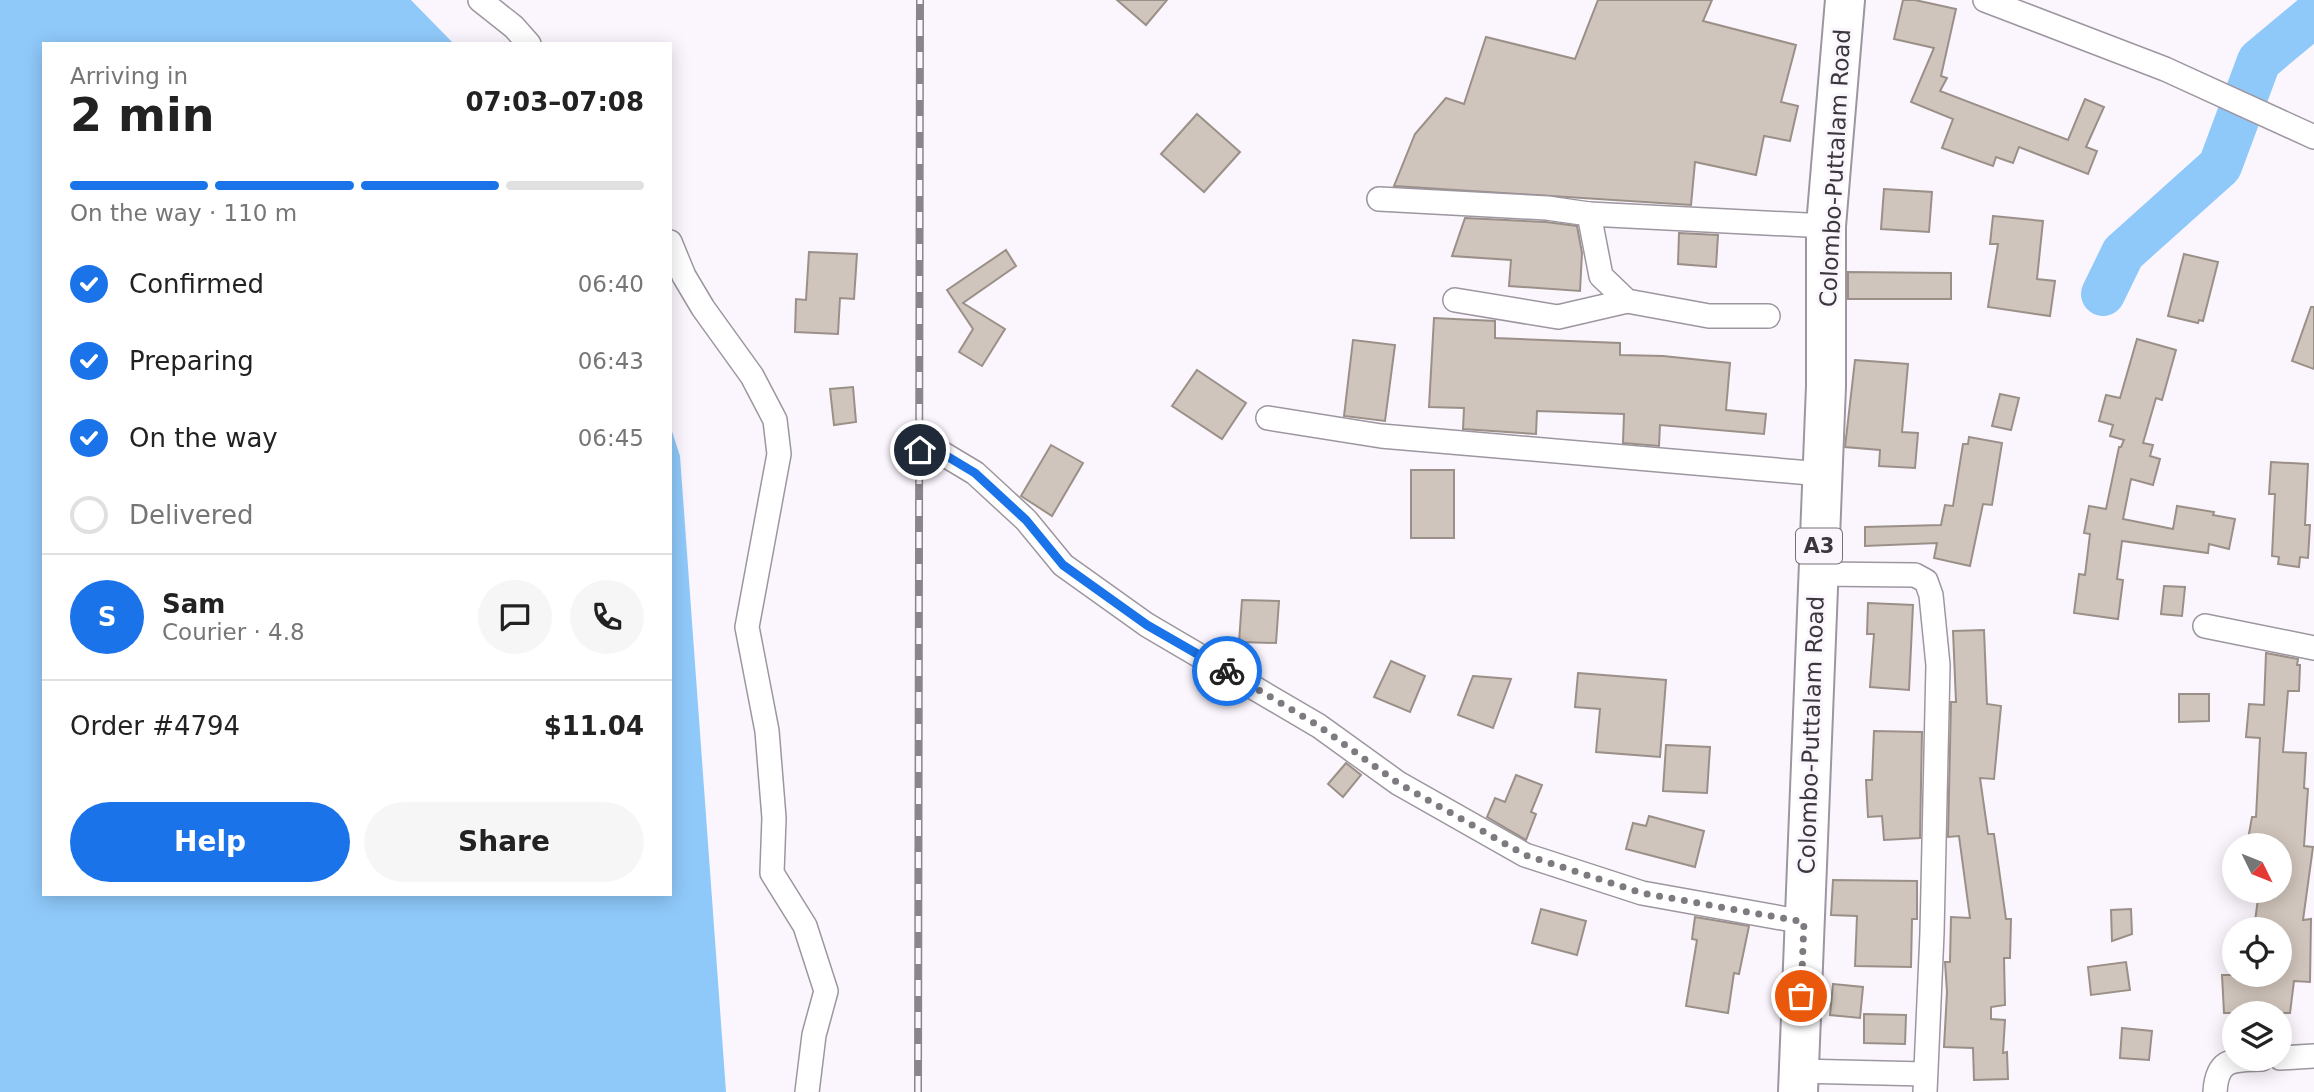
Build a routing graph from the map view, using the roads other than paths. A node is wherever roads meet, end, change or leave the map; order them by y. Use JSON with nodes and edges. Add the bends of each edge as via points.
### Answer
{"nodes":[{"id":1,"x":480,"y":0,"type":"edge"},
{"id":2,"x":1845,"y":0,"type":"edge"},
{"id":3,"x":1985,"y":0,"type":"edge"},
{"id":4,"x":527,"y":42,"type":"edge"},
{"id":5,"x":2313,"y":137,"type":"edge"},
{"id":6,"x":1379,"y":200,"type":"dead end"},
{"id":7,"x":1589,"y":214,"type":"junction"},
{"id":8,"x":1826,"y":226,"type":"junction"},
{"id":9,"x":672,"y":247,"type":"edge"},
{"id":10,"x":1455,"y":300,"type":"dead end"},
{"id":11,"x":1627,"y":301,"type":"junction"},
{"id":12,"x":1768,"y":316,"type":"dead end"},
{"id":13,"x":1268,"y":418,"type":"dead end"},
{"id":14,"x":920,"y":450,"type":"dead end"},
{"id":15,"x":1822,"y":474,"type":"junction"},
{"id":16,"x":1818,"y":574,"type":"junction"},
{"id":17,"x":2205,"y":626,"type":"dead end"},
{"id":18,"x":2314,"y":648,"type":"edge"},
{"id":19,"x":1804,"y":922,"type":"junction"},
{"id":20,"x":2314,"y":1056,"type":"edge"},
{"id":21,"x":2292,"y":1057,"type":"edge"},
{"id":22,"x":2222,"y":1068,"type":"edge"},
{"id":23,"x":1798,"y":1081,"type":"edge"},
{"id":24,"x":1925,"y":1083,"type":"edge"},
{"id":25,"x":807,"y":1092,"type":"edge"},
{"id":26,"x":2216,"y":1092,"type":"edge"}],
"edges":[{"from":1,"to":4,"type":"street"},
{"from":2,"to":8,"type":"highway","name":"Colombo-Puttalam Road","number":"A3"},
{"from":3,"to":5,"type":"street","via":[[2165,69]]},
{"from":6,"to":7,"type":"street"},
{"from":7,"to":8,"type":"street"},
{"from":7,"to":11,"type":"street","via":[[1601,276]]},
{"from":8,"to":15,"type":"highway","name":"Colombo-Puttalam Road","number":"A3"},
{"from":9,"to":25,"type":"street","via":[[684,276],[752,376],[775,421],[779,454],[747,627],[767,731],[774,818],[772,873],[805,926],[826,990],[814,1035]]},
{"from":10,"to":11,"type":"street","via":[[1558,317]]},
{"from":11,"to":12,"type":"street","via":[[1709,316]]},
{"from":13,"to":15,"type":"street","via":[[1381,436]]},
{"from":14,"to":19,"type":"street","via":[[935,449],[975,473],[1026,520],[1063,565],[1147,625],[1319,726],[1398,783],[1525,855],[1642,893]]},
{"from":15,"to":16,"type":"highway","name":"Colombo-Puttalam Road","number":"A3"},
{"from":16,"to":19,"type":"highway","name":"Colombo-Puttalam Road","number":"A3"},
{"from":16,"to":24,"type":"street","via":[[1915,575],[1926,581],[1931,595],[1938,665]]},
{"from":17,"to":18,"type":"street"},
{"from":19,"to":23,"type":"highway","name":"Colombo-Puttalam Road","number":"A3"},
{"from":20,"to":21,"type":"street"},
{"from":22,"to":26,"type":"street"},
{"from":23,"to":24,"type":"street"}]}
